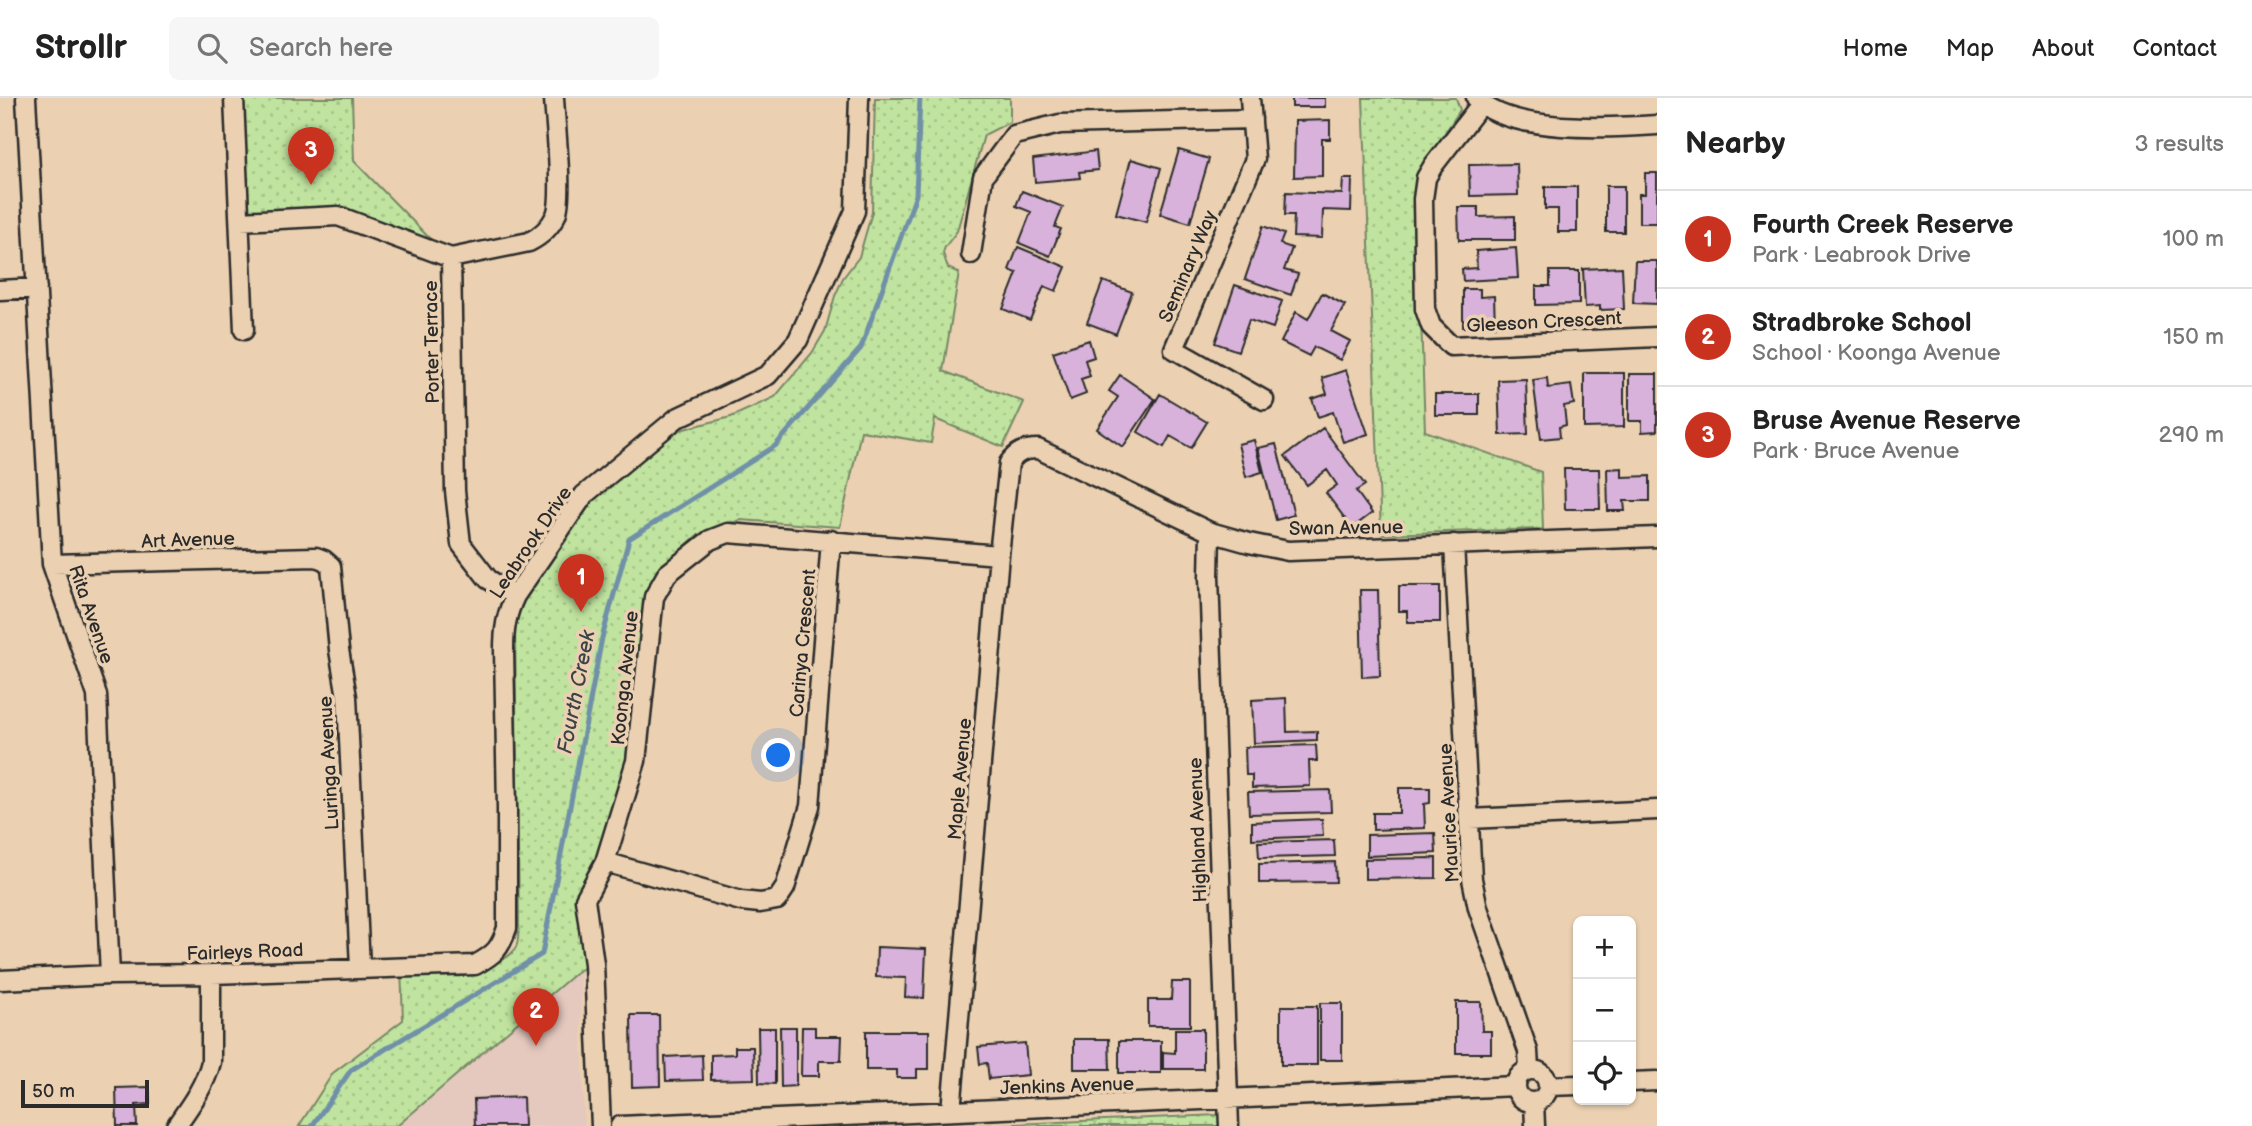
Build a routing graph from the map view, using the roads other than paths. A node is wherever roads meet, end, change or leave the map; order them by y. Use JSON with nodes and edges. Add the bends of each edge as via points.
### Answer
{"nodes":[{"id":1,"x":26,"y":98,"type":"edge"},
{"id":2,"x":234,"y":98,"type":"edge"},
{"id":3,"x":554,"y":98,"type":"edge"},
{"id":4,"x":859,"y":98,"type":"edge"},
{"id":5,"x":1250,"y":98,"type":"edge"},
{"id":6,"x":1478,"y":101,"type":"edge"},
{"id":7,"x":1252,"y":119,"type":"junction"},
{"id":8,"x":1657,"y":125,"type":"edge"},
{"id":9,"x":240,"y":221,"type":"junction"},
{"id":10,"x":971,"y":254,"type":"dead end"},
{"id":11,"x":451,"y":258,"type":"junction"},
{"id":12,"x":37,"y":288,"type":"junction"},
{"id":13,"x":0,"y":289,"type":"edge"},
{"id":14,"x":244,"y":330,"type":"dead end"},
{"id":15,"x":1657,"y":337,"type":"edge"},
{"id":16,"x":1264,"y":400,"type":"dead end"},
{"id":17,"x":1016,"y":453,"type":"joint"},
{"id":18,"x":1210,"y":532,"type":"junction"},
{"id":19,"x":1657,"y":537,"type":"edge"},
{"id":20,"x":831,"y":540,"type":"junction"},
{"id":21,"x":1454,"y":544,"type":"junction"},
{"id":22,"x":999,"y":555,"type":"junction"},
{"id":23,"x":324,"y":559,"type":"joint"},
{"id":24,"x":52,"y":564,"type":"junction"},
{"id":25,"x":514,"y":596,"type":"junction"},
{"id":26,"x":1657,"y":810,"type":"edge"},
{"id":27,"x":1469,"y":819,"type":"junction"},
{"id":28,"x":605,"y":862,"type":"junction"},
{"id":29,"x":489,"y":957,"type":"joint"},
{"id":30,"x":360,"y":967,"type":"junction"},
{"id":31,"x":211,"y":974,"type":"junction"},
{"id":32,"x":110,"y":975,"type":"junction"},
{"id":33,"x":0,"y":980,"type":"edge"},
{"id":34,"x":1529,"y":1070,"type":"junction"},
{"id":35,"x":1657,"y":1081,"type":"edge"},
{"id":36,"x":1636,"y":1082,"type":"edge"},
{"id":37,"x":1573,"y":1084,"type":"edge"},
{"id":38,"x":1516,"y":1086,"type":"junction"},
{"id":39,"x":1548,"y":1086,"type":"junction"},
{"id":40,"x":1228,"y":1100,"type":"junction"},
{"id":41,"x":1534,"y":1102,"type":"junction"},
{"id":42,"x":951,"y":1111,"type":"junction"},
{"id":43,"x":930,"y":1119,"type":"edge"},
{"id":44,"x":176,"y":1126,"type":"edge"},
{"id":45,"x":601,"y":1126,"type":"edge"},
{"id":46,"x":620,"y":1126,"type":"edge"},
{"id":47,"x":1229,"y":1126,"type":"edge"},
{"id":48,"x":1535,"y":1126,"type":"edge"}],
"edges":[{"from":1,"to":12,"type":"street","name":"Rita Avenue"},
{"from":2,"to":9,"type":"street"},
{"from":3,"to":11,"type":"street","name":"Porter Terrace","via":[[559,195],[550,226],[529,242]]},
{"from":4,"to":25,"type":"street","name":"Leabrook Drive","via":[[855,211],[797,340],[768,375],[677,418],[584,495]]},
{"from":5,"to":7,"type":"street","name":"Seminary Way"},
{"from":6,"to":8,"type":"street","via":[[1505,116],[1576,127]]},
{"from":6,"to":15,"type":"street","name":"Gleeson Crescent","via":[[1426,178],[1425,309],[1431,326],[1451,346]]},
{"from":7,"to":10,"type":"street","via":[[1060,124],[1014,135],[983,177]]},
{"from":7,"to":16,"type":"street","name":"Seminary Way","via":[[1255,159],[1174,349]]},
{"from":9,"to":11,"type":"street","via":[[338,216]]},
{"from":9,"to":14,"type":"street"},
{"from":11,"to":25,"type":"street","name":"Porter Terrace","via":[[455,491],[461,544],[488,579]]},
{"from":12,"to":13,"type":"street"},
{"from":12,"to":24,"type":"street","name":"Rita Avenue"},
{"from":17,"to":18,"type":"street","name":"Swan Avenue","via":[[1038,449]]},
{"from":17,"to":22,"type":"street","name":"Maple Avenue","via":[[1009,463]]},
{"from":18,"to":21,"type":"street","name":"Swan Avenue","via":[[1288,551]]},
{"from":18,"to":40,"type":"street","name":"Highland Avenue"},
{"from":19,"to":21,"type":"street","name":"Swan Avenue"},
{"from":20,"to":22,"type":"street","name":"Koonga Avenue"},
{"from":20,"to":28,"type":"street","name":"Koonga Avenue","via":[[728,533],[710,540],[667,574],[654,597],[636,761]]},
{"from":20,"to":28,"type":"street","name":"Carinya Crescent","via":[[810,806],[785,888],[777,900],[741,901]]},
{"from":21,"to":27,"type":"street","name":"Maurice Avenue"},
{"from":22,"to":42,"type":"street","name":"Maple Avenue"},
{"from":23,"to":24,"type":"street","name":"Art Avenue"},
{"from":23,"to":30,"type":"street","name":"Luringa Avenue","via":[[331,566],[347,697]]},
{"from":24,"to":32,"type":"street","name":"Rita Avenue","via":[[97,695]]},
{"from":25,"to":29,"type":"street","name":"Leabrook Drive","via":[[504,628],[507,928],[500,947]]},
{"from":26,"to":27,"type":"street"},
{"from":27,"to":34,"type":"street","name":"Maurice Avenue","via":[[1478,908],[1528,1051]]},
{"from":28,"to":45,"type":"street","name":"Koonga Avenue","via":[[585,899],[594,964]]},
{"from":29,"to":30,"type":"street","name":"Fairleys Road","via":[[475,965]]},
{"from":30,"to":31,"type":"street","name":"Fairleys Road"},
{"from":31,"to":32,"type":"street","name":"Fairleys Road"},
{"from":31,"to":44,"type":"street","via":[[211,1062],[198,1094]]},
{"from":32,"to":33,"type":"street","name":"Fairleys Road"},
{"from":34,"to":38,"type":"street"},
{"from":34,"to":39,"type":"street","via":[[1544,1075]]},
{"from":35,"to":36,"type":"street"},
{"from":37,"to":39,"type":"street"},
{"from":38,"to":40,"type":"street","name":"Jenkins Avenue"},
{"from":38,"to":41,"type":"street","via":[[1519,1095]]},
{"from":39,"to":41,"type":"street","via":[[1542,1099]]},
{"from":40,"to":42,"type":"street","name":"Jenkins Avenue"},
{"from":40,"to":47,"type":"street","name":"Highland Avenue"},
{"from":41,"to":48,"type":"street"},
{"from":42,"to":43,"type":"street","name":"Jenkins Avenue"},
{"from":43,"to":46,"type":"street","name":"Jenkins Avenue"}]}
